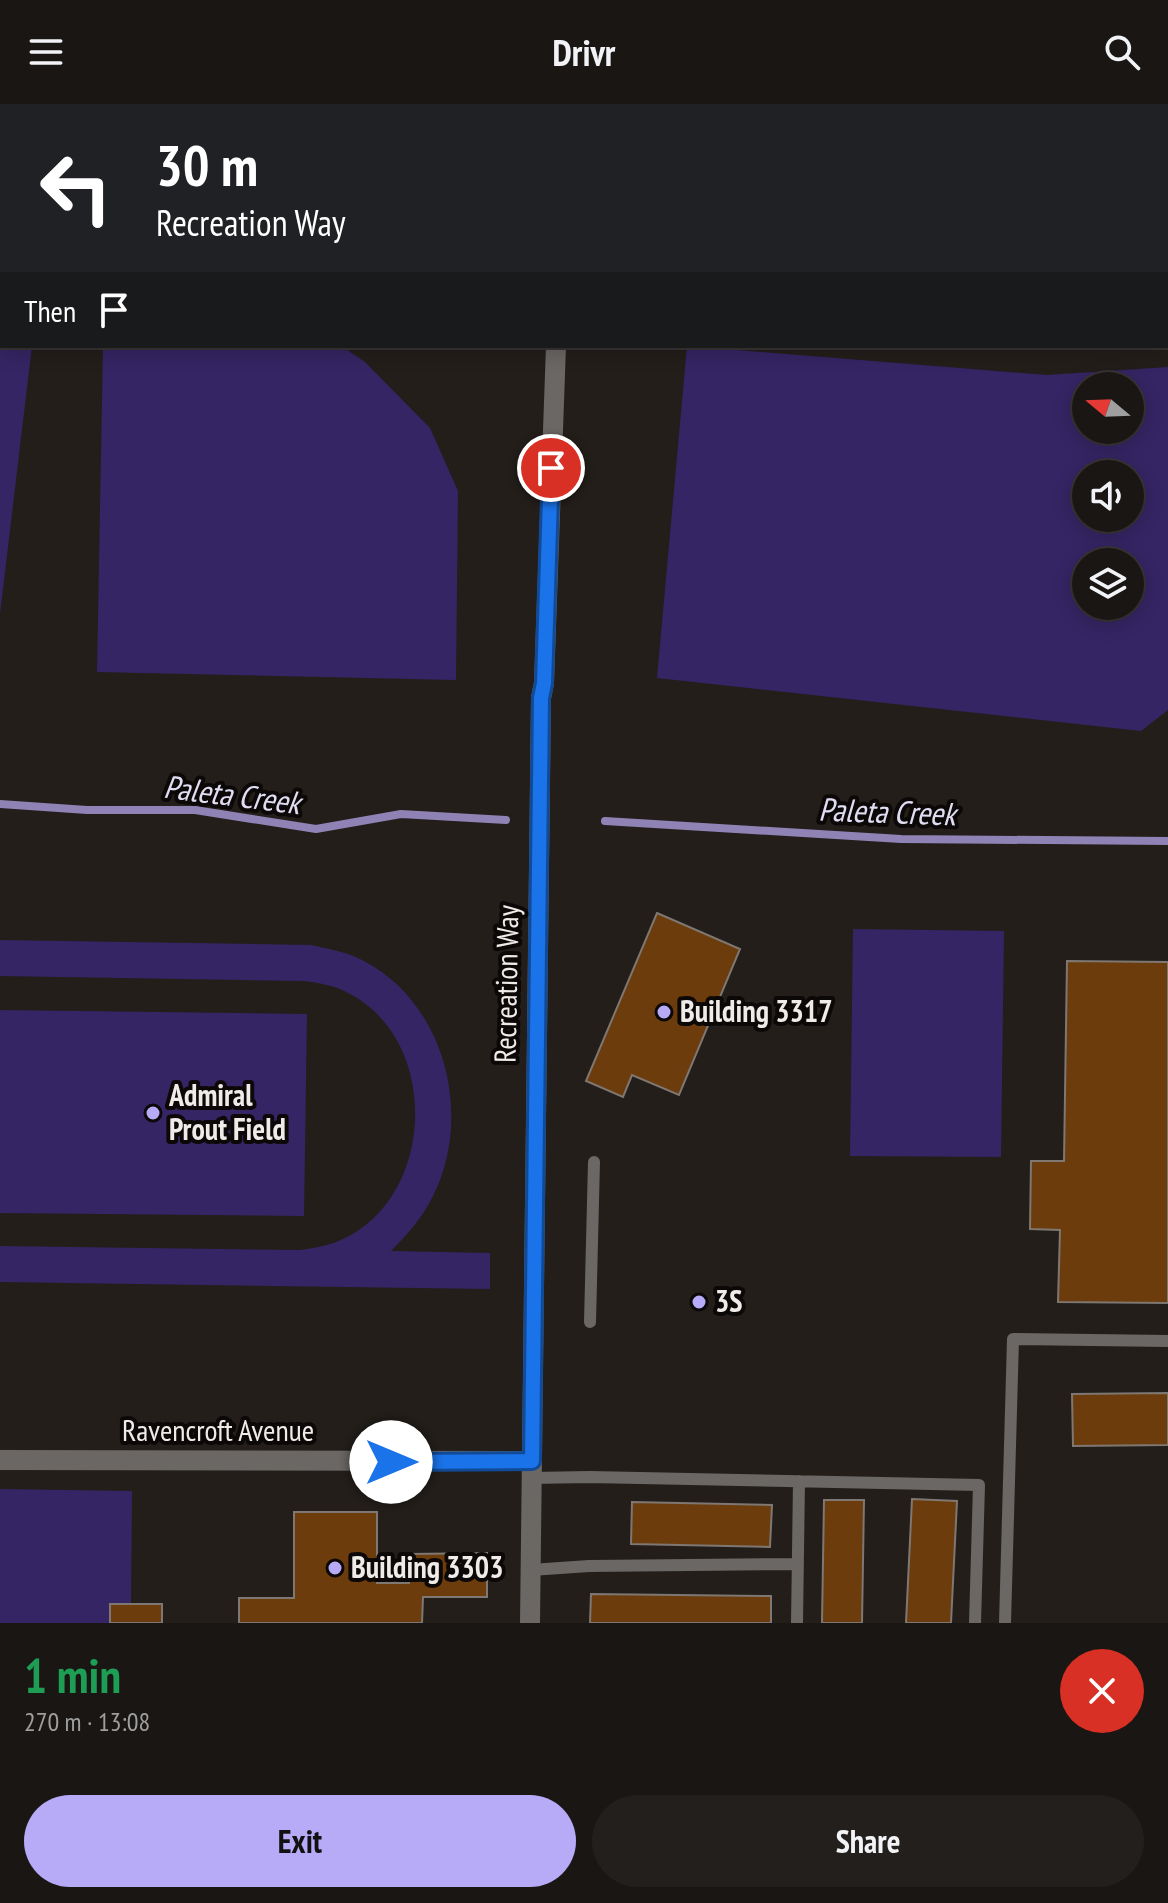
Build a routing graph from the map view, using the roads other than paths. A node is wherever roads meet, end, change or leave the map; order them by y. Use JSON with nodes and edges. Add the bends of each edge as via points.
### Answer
{"nodes":[{"id":1,"x":556,"y":348,"type":"edge"},
{"id":2,"x":594,"y":1162,"type":"dead end"},
{"id":3,"x":590,"y":1322,"type":"dead end"},
{"id":4,"x":1168,"y":1341,"type":"edge"},
{"id":5,"x":0,"y":1460,"type":"edge"},
{"id":6,"x":531,"y":1469,"type":"junction"},
{"id":7,"x":799,"y":1481,"type":"junction"},
{"id":8,"x":798,"y":1564,"type":"junction"},
{"id":9,"x":531,"y":1570,"type":"junction"},
{"id":10,"x":530,"y":1623,"type":"edge"},
{"id":11,"x":797,"y":1623,"type":"edge"},
{"id":12,"x":975,"y":1623,"type":"edge"},
{"id":13,"x":1005,"y":1623,"type":"edge"}],
"edges":[{"from":1,"to":6,"type":"street","name":"Recreation Way","via":[[541,698]]},
{"from":2,"to":3,"type":"lane"},
{"from":4,"to":13,"type":"lane","via":[[1013,1339]]},
{"from":5,"to":6,"type":"street","name":"Ravencroft Avenue"},
{"from":6,"to":7,"type":"lane"},
{"from":6,"to":9,"type":"street","name":"Recreation Way"},
{"from":7,"to":8,"type":"lane"},
{"from":7,"to":12,"type":"lane","via":[[979,1485]]},
{"from":8,"to":9,"type":"lane"},
{"from":8,"to":11,"type":"lane"},
{"from":9,"to":10,"type":"street","name":"Recreation Way"}]}
